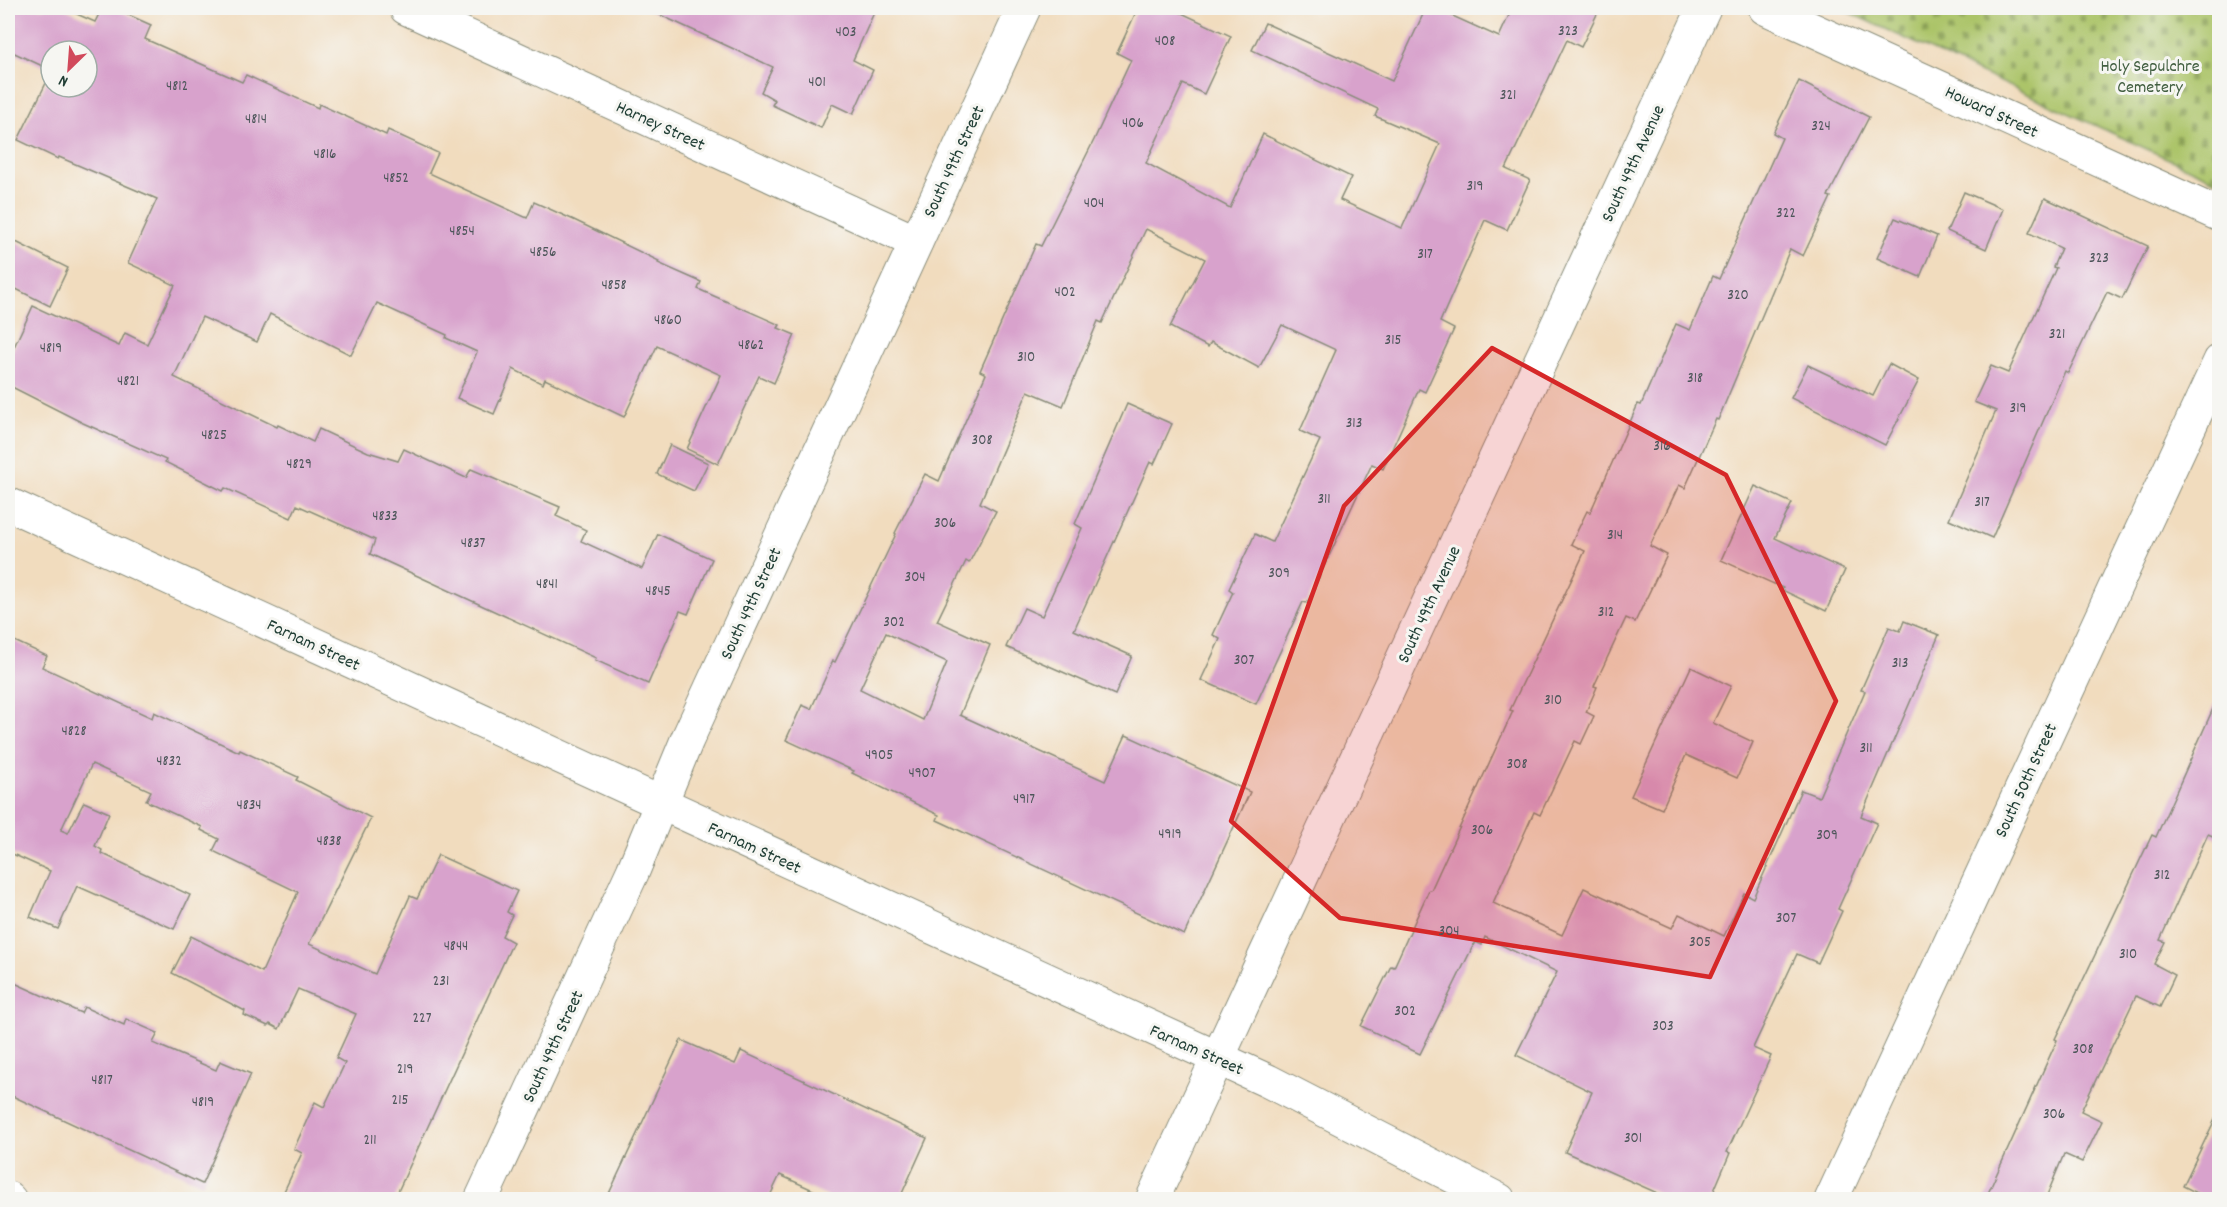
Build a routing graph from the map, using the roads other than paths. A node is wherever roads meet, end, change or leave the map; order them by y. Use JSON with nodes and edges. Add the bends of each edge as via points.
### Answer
{"nodes":[{"id":1,"x":406,"y":8,"type":"edge"},
{"id":2,"x":1024,"y":8,"type":"edge"},
{"id":3,"x":1704,"y":8,"type":"edge"},
{"id":4,"x":1765,"y":8,"type":"edge"},
{"id":5,"x":2220,"y":215,"type":"edge"},
{"id":6,"x":916,"y":242,"type":"junction"},
{"id":7,"x":2220,"y":361,"type":"edge"},
{"id":8,"x":8,"y":504,"type":"edge"},
{"id":9,"x":661,"y":803,"type":"junction"},
{"id":10,"x":1217,"y":1058,"type":"junction"},
{"id":11,"x":481,"y":1200,"type":"edge"},
{"id":12,"x":1152,"y":1200,"type":"edge"},
{"id":13,"x":1499,"y":1200,"type":"edge"},
{"id":14,"x":1831,"y":1200,"type":"edge"}],
"edges":[{"from":1,"to":6,"type":"street","name":"Harney Street"},
{"from":2,"to":6,"type":"street","name":"South 49th Street"},
{"from":3,"to":10,"type":"street","name":"South 49th Avenue"},
{"from":4,"to":5,"type":"street","name":"Howard Street"},
{"from":6,"to":9,"type":"street","name":"South 49th Street"},
{"from":7,"to":14,"type":"street","name":"South 50th Street"},
{"from":8,"to":9,"type":"street","name":"Farnam Street"},
{"from":9,"to":10,"type":"street","name":"Farnam Street"},
{"from":9,"to":11,"type":"street","name":"South 49th Street"},
{"from":10,"to":12,"type":"street","name":"South 49th Avenue"},
{"from":10,"to":13,"type":"street","name":"Farnam Street"}]}
